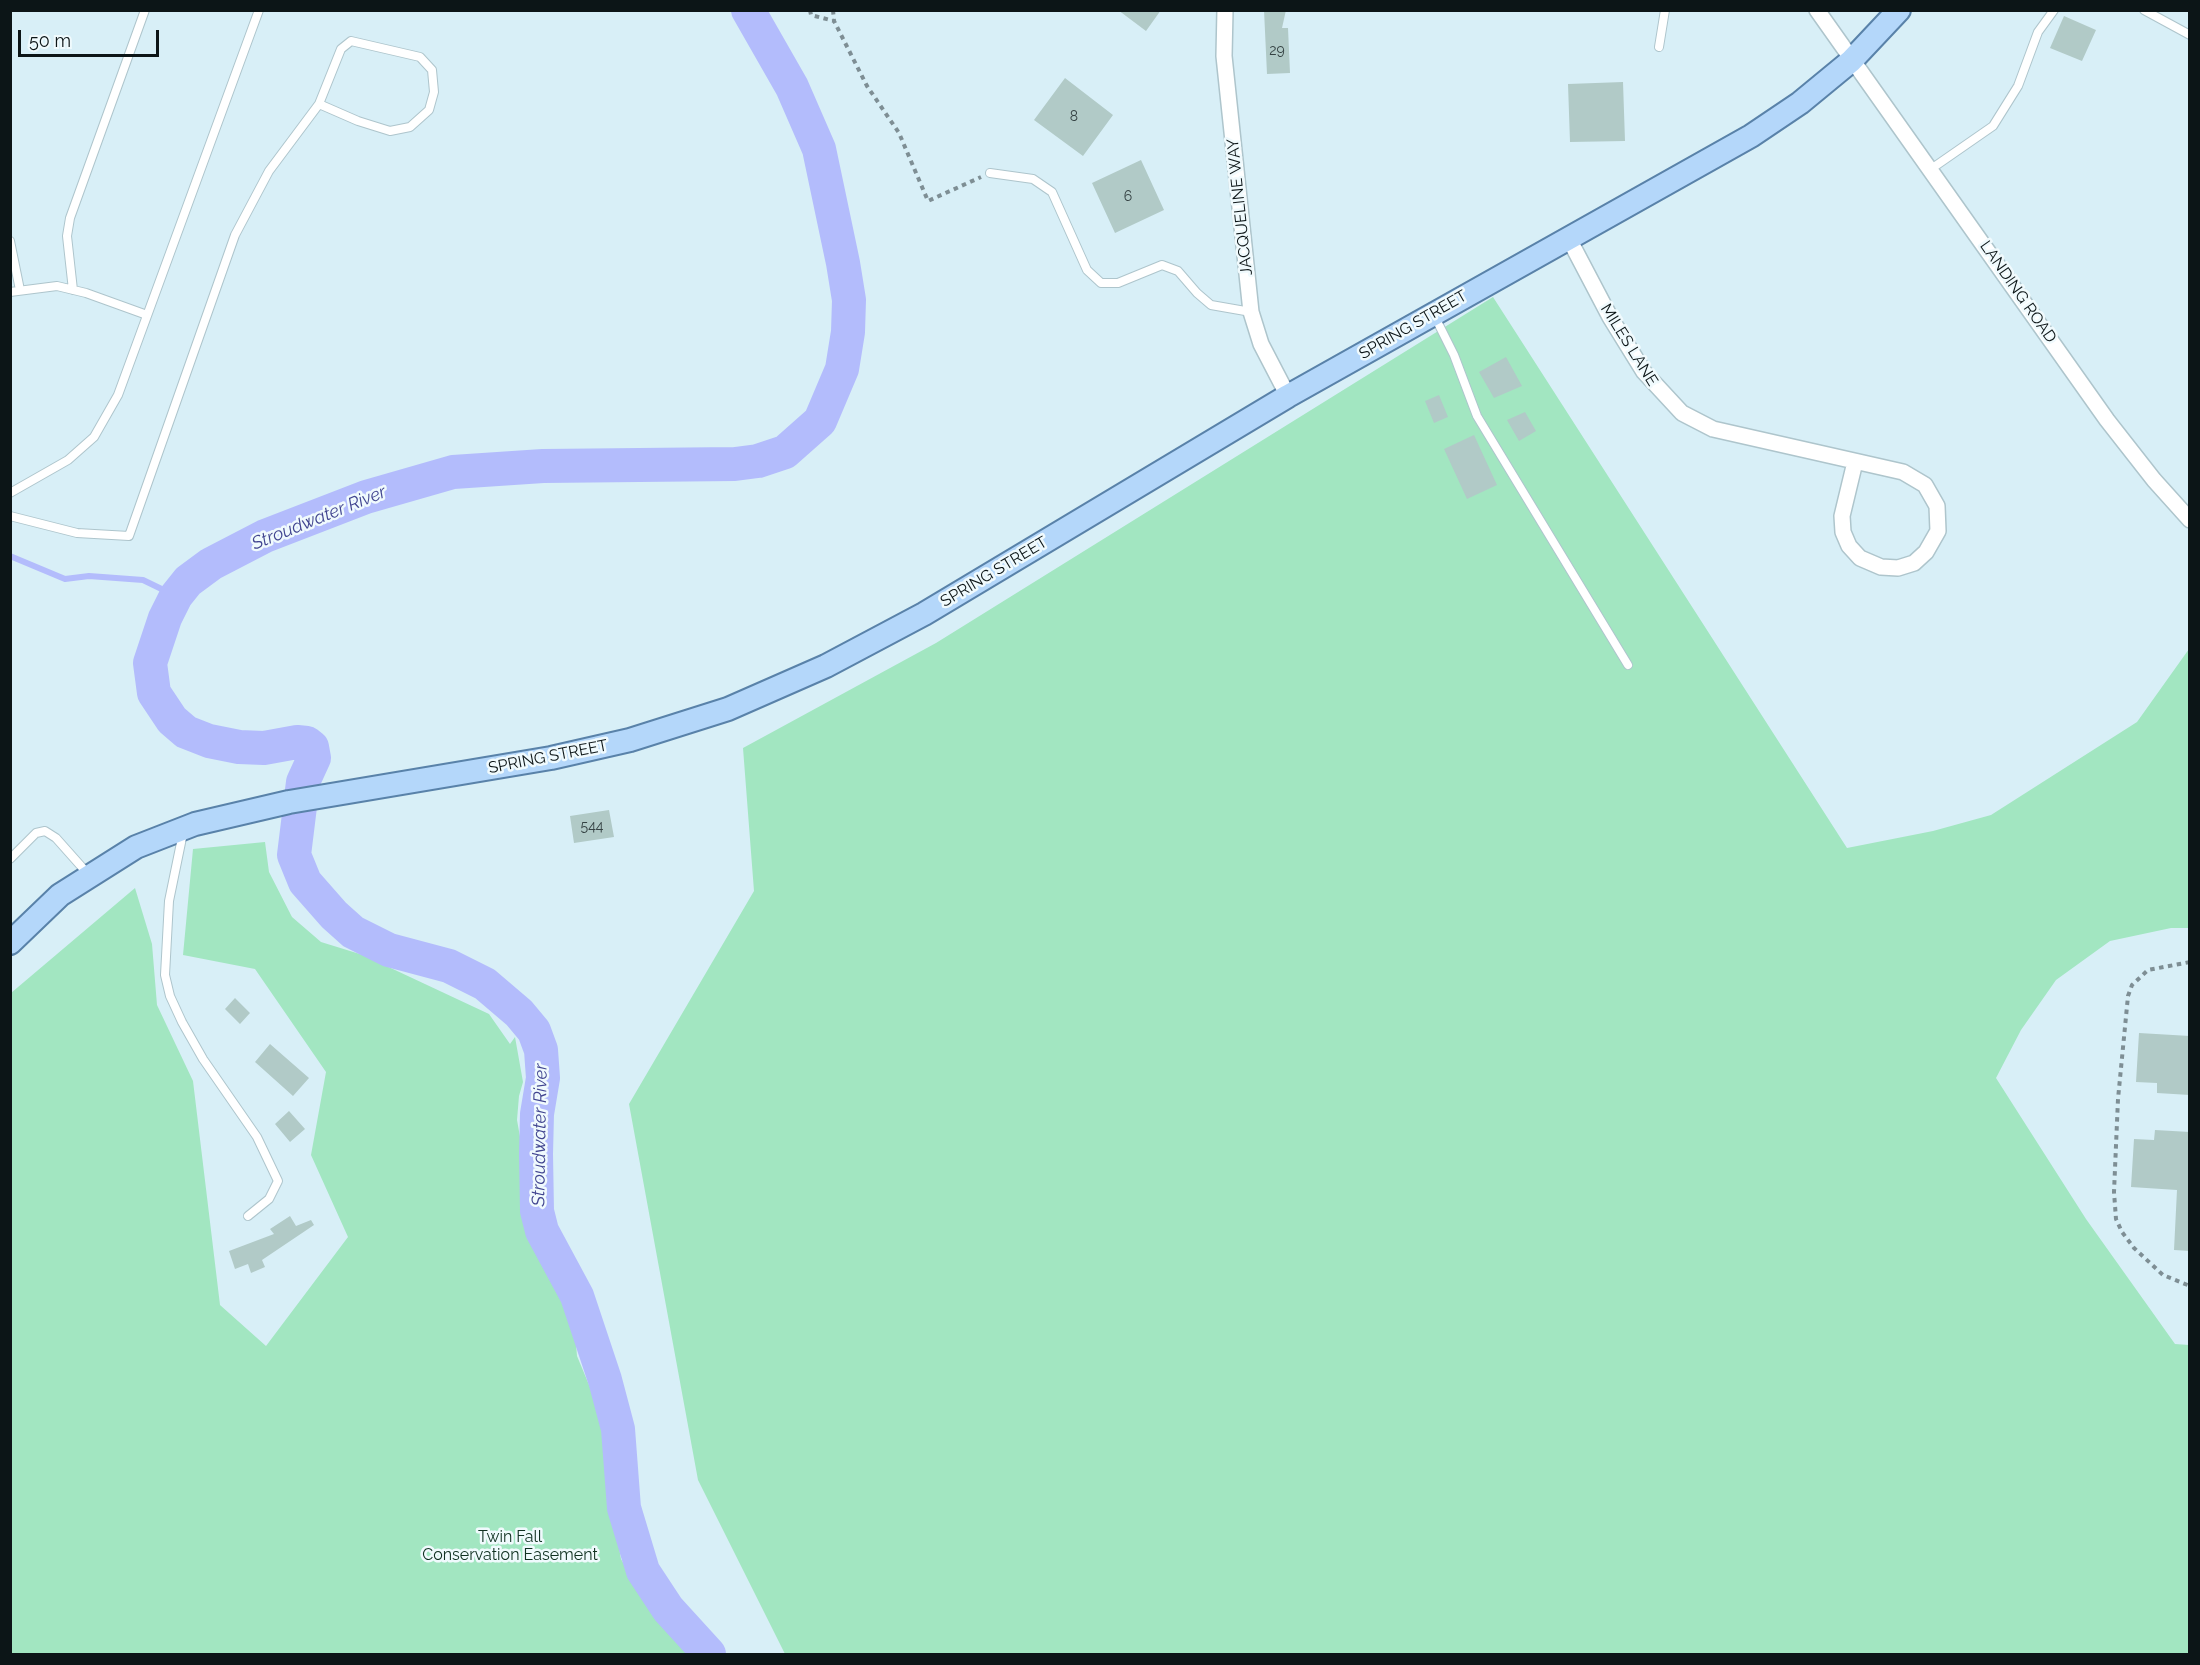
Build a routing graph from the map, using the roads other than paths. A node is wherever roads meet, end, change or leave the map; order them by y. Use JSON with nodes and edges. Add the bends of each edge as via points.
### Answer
{"nodes":[{"id":1,"x":145,"y":10,"type":"edge"},
{"id":2,"x":259,"y":10,"type":"edge"},
{"id":3,"x":1226,"y":10,"type":"edge"},
{"id":4,"x":1665,"y":10,"type":"edge"},
{"id":5,"x":1817,"y":10,"type":"edge"},
{"id":6,"x":1899,"y":10,"type":"edge"},
{"id":7,"x":2054,"y":10,"type":"edge"},
{"id":8,"x":2144,"y":10,"type":"edge"},
{"id":9,"x":2190,"y":35,"type":"edge"},
{"id":10,"x":1659,"y":47,"type":"dead end"},
{"id":11,"x":1851,"y":61,"type":"junction"},
{"id":12,"x":319,"y":104,"type":"junction"},
{"id":13,"x":1931,"y":169,"type":"junction"},
{"id":14,"x":990,"y":173,"type":"road end"},
{"id":15,"x":1568,"y":237,"type":"junction"},
{"id":16,"x":10,"y":241,"type":"edge"},
{"id":17,"x":20,"y":290,"type":"junction"},
{"id":18,"x":73,"y":290,"type":"junction"},
{"id":19,"x":10,"y":292,"type":"edge"},
{"id":20,"x":1251,"y":312,"type":"junction"},
{"id":21,"x":1433,"y":313,"type":"junction"},
{"id":22,"x":147,"y":315,"type":"junction"},
{"id":23,"x":1288,"y":396,"type":"junction"},
{"id":24,"x":1855,"y":462,"type":"junction"},
{"id":25,"x":10,"y":492,"type":"edge"},
{"id":26,"x":10,"y":516,"type":"edge"},
{"id":27,"x":2190,"y":520,"type":"edge"},
{"id":28,"x":1628,"y":665,"type":"dead end"},
{"id":29,"x":184,"y":828,"type":"junction"},
{"id":30,"x":10,"y":859,"type":"edge"},
{"id":31,"x":90,"y":876,"type":"junction"},
{"id":32,"x":11,"y":940,"type":"edge"},
{"id":33,"x":248,"y":1216,"type":"dead end"}],
"edges":[{"from":1,"to":18,"type":"lane","via":[[70,218],[67,236]]},
{"from":2,"to":22,"type":"lane"},
{"from":3,"to":20,"type":"street","name":"JACQUELINE WAY","via":[[1224,56]]},
{"from":4,"to":10,"type":"lane"},
{"from":5,"to":11,"type":"street","name":"LANDING ROAD"},
{"from":6,"to":11,"type":"main road","name":"SPRING STREET"},
{"from":7,"to":13,"type":"lane","via":[[2038,32],[2018,86],[1993,126]]},
{"from":8,"to":9,"type":"lane"},
{"from":11,"to":13,"type":"street","name":"LANDING ROAD"},
{"from":11,"to":15,"type":"main road","name":"SPRING STREET","via":[[1751,136]]},
{"from":12,"to":12,"type":"lane","via":[[390,131],[410,127],[429,110],[434,92],[432,70],[420,57],[351,41],[341,49]]},
{"from":12,"to":26,"type":"lane","via":[[269,171],[235,235],[129,536],[77,532]]},
{"from":13,"to":27,"type":"street","name":"LANDING ROAD","via":[[2108,420]]},
{"from":14,"to":20,"type":"lane","via":[[1033,179],[1053,192],[1087,270],[1101,283],[1119,283],[1162,265],[1178,271],[1212,305]]},
{"from":15,"to":21,"type":"main road","name":"SPRING STREET"},
{"from":15,"to":24,"type":"street","name":"MILES LANE","via":[[1644,372],[1682,413],[1713,429]]},
{"from":16,"to":17,"type":"lane"},
{"from":17,"to":18,"type":"lane","via":[[57,286]]},
{"from":17,"to":19,"type":"lane"},
{"from":18,"to":22,"type":"lane"},
{"from":20,"to":23,"type":"street","name":"JACQUELINE WAY","via":[[1261,344]]},
{"from":21,"to":23,"type":"main road","name":"SPRING STREET"},
{"from":21,"to":28,"type":"lane","via":[[1454,354],[1477,416]]},
{"from":22,"to":25,"type":"lane","via":[[118,395],[94,437],[68,460]]},
{"from":23,"to":29,"type":"main road","name":"SPRING STREET","via":[[924,614],[826,666],[728,709],[630,740],[551,758],[289,802]]},
{"from":24,"to":24,"type":"street","name":"MILES LANE","via":[[1911,475],[1934,498],[1939,514],[1938,531],[1926,552],[1914,562],[1898,568],[1881,567],[1866,562],[1849,546],[1842,516]]},
{"from":29,"to":31,"type":"main road","name":"SPRING STREET","via":[[136,847]]},
{"from":29,"to":33,"type":"lane","via":[[169,901],[165,975],[170,996],[202,1059],[257,1137],[278,1181],[269,1199]]},
{"from":30,"to":31,"type":"lane","via":[[36,833],[45,831]]},
{"from":31,"to":32,"type":"main road","name":"SPRING STREET","via":[[60,895]]}]}
